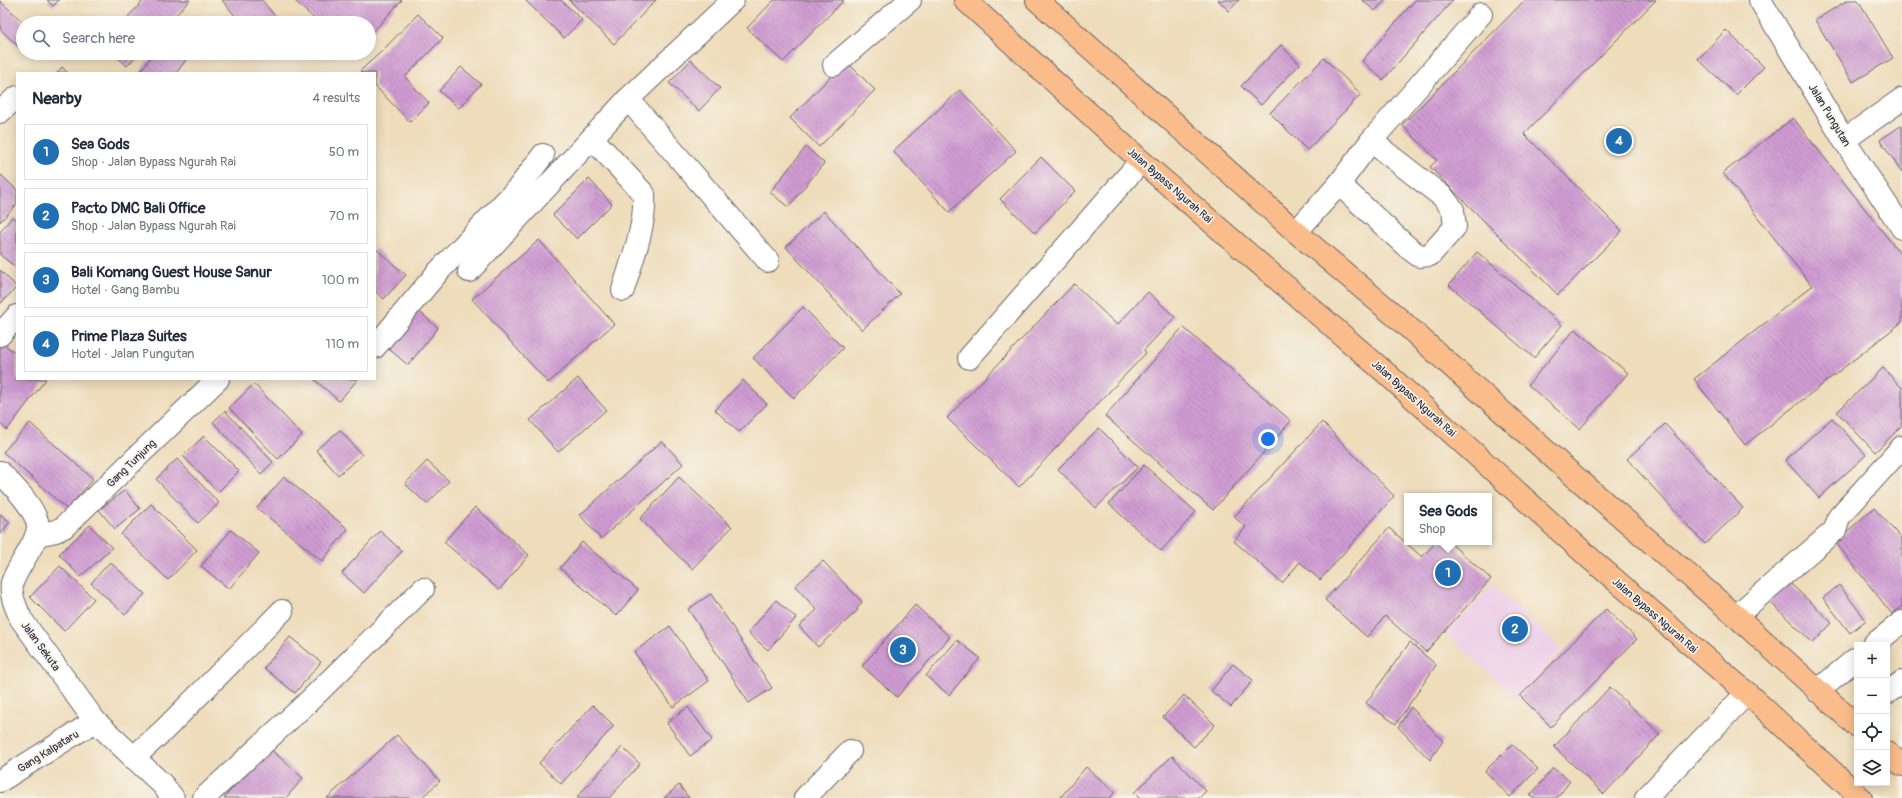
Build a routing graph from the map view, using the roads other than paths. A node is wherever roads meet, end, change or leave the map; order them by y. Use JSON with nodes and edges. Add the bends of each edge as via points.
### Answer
{"nodes":[{"id":1,"x":733,"y":0,"type":"edge"},
{"id":2,"x":910,"y":0,"type":"edge"},
{"id":3,"x":965,"y":0,"type":"edge"},
{"id":4,"x":1760,"y":0,"type":"edge"},
{"id":5,"x":1040,"y":1,"type":"edge"},
{"id":6,"x":1481,"y":14,"type":"dead end"},
{"id":7,"x":834,"y":64,"type":"dead end"},
{"id":8,"x":16,"y":98,"type":"edge"},
{"id":9,"x":628,"y":98,"type":"junction"},
{"id":10,"x":1902,"y":99,"type":"edge"},
{"id":11,"x":0,"y":112,"type":"edge"},
{"id":12,"x":592,"y":138,"type":"junction"},
{"id":13,"x":1844,"y":140,"type":"junction"},
{"id":14,"x":1372,"y":141,"type":"junction"},
{"id":15,"x":543,"y":155,"type":"dead end"},
{"id":16,"x":1141,"y":160,"type":"junction"},
{"id":17,"x":1332,"y":191,"type":"junction"},
{"id":18,"x":1902,"y":228,"type":"edge"},
{"id":19,"x":1296,"y":232,"type":"junction"},
{"id":20,"x":768,"y":261,"type":"dead end"},
{"id":21,"x":469,"y":271,"type":"dead end"},
{"id":22,"x":623,"y":290,"type":"dead end"},
{"id":23,"x":16,"y":317,"type":"edge"},
{"id":24,"x":0,"y":335,"type":"edge"},
{"id":25,"x":376,"y":346,"type":"edge"},
{"id":26,"x":969,"y":358,"type":"dead end"},
{"id":27,"x":217,"y":380,"type":"edge"},
{"id":28,"x":1902,"y":447,"type":"edge"},
{"id":29,"x":0,"y":472,"type":"edge"},
{"id":30,"x":37,"y":535,"type":"junction"},
{"id":31,"x":423,"y":589,"type":"dead end"},
{"id":32,"x":282,"y":611,"type":"dead end"},
{"id":33,"x":1736,"y":616,"type":"junction"},
{"id":34,"x":1902,"y":622,"type":"edge"},
{"id":35,"x":1877,"y":642,"type":"edge"},
{"id":36,"x":1854,"y":660,"type":"edge"},
{"id":37,"x":1902,"y":682,"type":"edge"},
{"id":38,"x":1817,"y":691,"type":"junction"},
{"id":39,"x":1890,"y":691,"type":"edge"},
{"id":40,"x":1747,"y":693,"type":"junction"},
{"id":41,"x":1854,"y":720,"type":"edge"},
{"id":42,"x":95,"y":721,"type":"junction"},
{"id":43,"x":850,"y":750,"type":"dead end"},
{"id":44,"x":1890,"y":755,"type":"edge"},
{"id":45,"x":133,"y":758,"type":"junction"},
{"id":46,"x":1902,"y":766,"type":"edge"},
{"id":47,"x":0,"y":781,"type":"edge"},
{"id":48,"x":173,"y":798,"type":"edge"},
{"id":49,"x":204,"y":798,"type":"edge"},
{"id":50,"x":805,"y":798,"type":"edge"},
{"id":51,"x":1646,"y":798,"type":"edge"},
{"id":52,"x":1861,"y":798,"type":"edge"}],
"edges":[{"from":1,"to":9,"type":"street"},
{"from":2,"to":7,"type":"street"},
{"from":3,"to":16,"type":"highway","name":"Jalan Bypass Ngurah Rai"},
{"from":4,"to":13,"type":"street","name":"Jalan Pungutan"},
{"from":5,"to":19,"type":"highway"},
{"from":6,"to":14,"type":"street"},
{"from":8,"to":11,"type":"street"},
{"from":9,"to":12,"type":"street"},
{"from":9,"to":20,"type":"street"},
{"from":10,"to":13,"type":"street"},
{"from":12,"to":21,"type":"street"},
{"from":12,"to":22,"type":"street","via":[[644,194],[642,223]]},
{"from":13,"to":18,"type":"street","name":"Jalan Pungutan"},
{"from":14,"to":17,"type":"street"},
{"from":14,"to":17,"type":"street","via":[[1443,197],[1453,210],[1455,228],[1430,255],[1419,256]]},
{"from":15,"to":25,"type":"street","via":[[519,186],[438,272]]},
{"from":16,"to":26,"type":"street"},
{"from":16,"to":40,"type":"highway","name":"Jalan Bypass Ngurah Rai","via":[[1399,385],[1593,561]]},
{"from":17,"to":19,"type":"street"},
{"from":19,"to":33,"type":"highway","via":[[1399,319],[1560,464]]},
{"from":23,"to":24,"type":"street"},
{"from":27,"to":30,"type":"street","name":"Gang Tunjung","via":[[64,527]]},
{"from":28,"to":33,"type":"street","via":[[1839,517],[1835,530]]},
{"from":29,"to":30,"type":"street","via":[[31,509],[38,522]]},
{"from":30,"to":42,"type":"street","name":"Jalan Sekuta","via":[[12,584],[13,601],[21,619]]},
{"from":31,"to":49,"type":"street","via":[[308,702]]},
{"from":32,"to":45,"type":"street"},
{"from":33,"to":38,"type":"highway"},
{"from":34,"to":35,"type":"street"},
{"from":36,"to":38,"type":"street"},
{"from":37,"to":39,"type":"street"},
{"from":38,"to":41,"type":"highway"},
{"from":40,"to":51,"type":"street"},
{"from":40,"to":52,"type":"highway","name":"Jalan Bypass Ngurah Rai"},
{"from":42,"to":45,"type":"street","name":"Jalan Sekuta"},
{"from":42,"to":47,"type":"street","name":"Gang Kalpataru"},
{"from":43,"to":50,"type":"street"},
{"from":44,"to":46,"type":"highway"},
{"from":45,"to":48,"type":"street","name":"Jalan Sekuta"}]}
